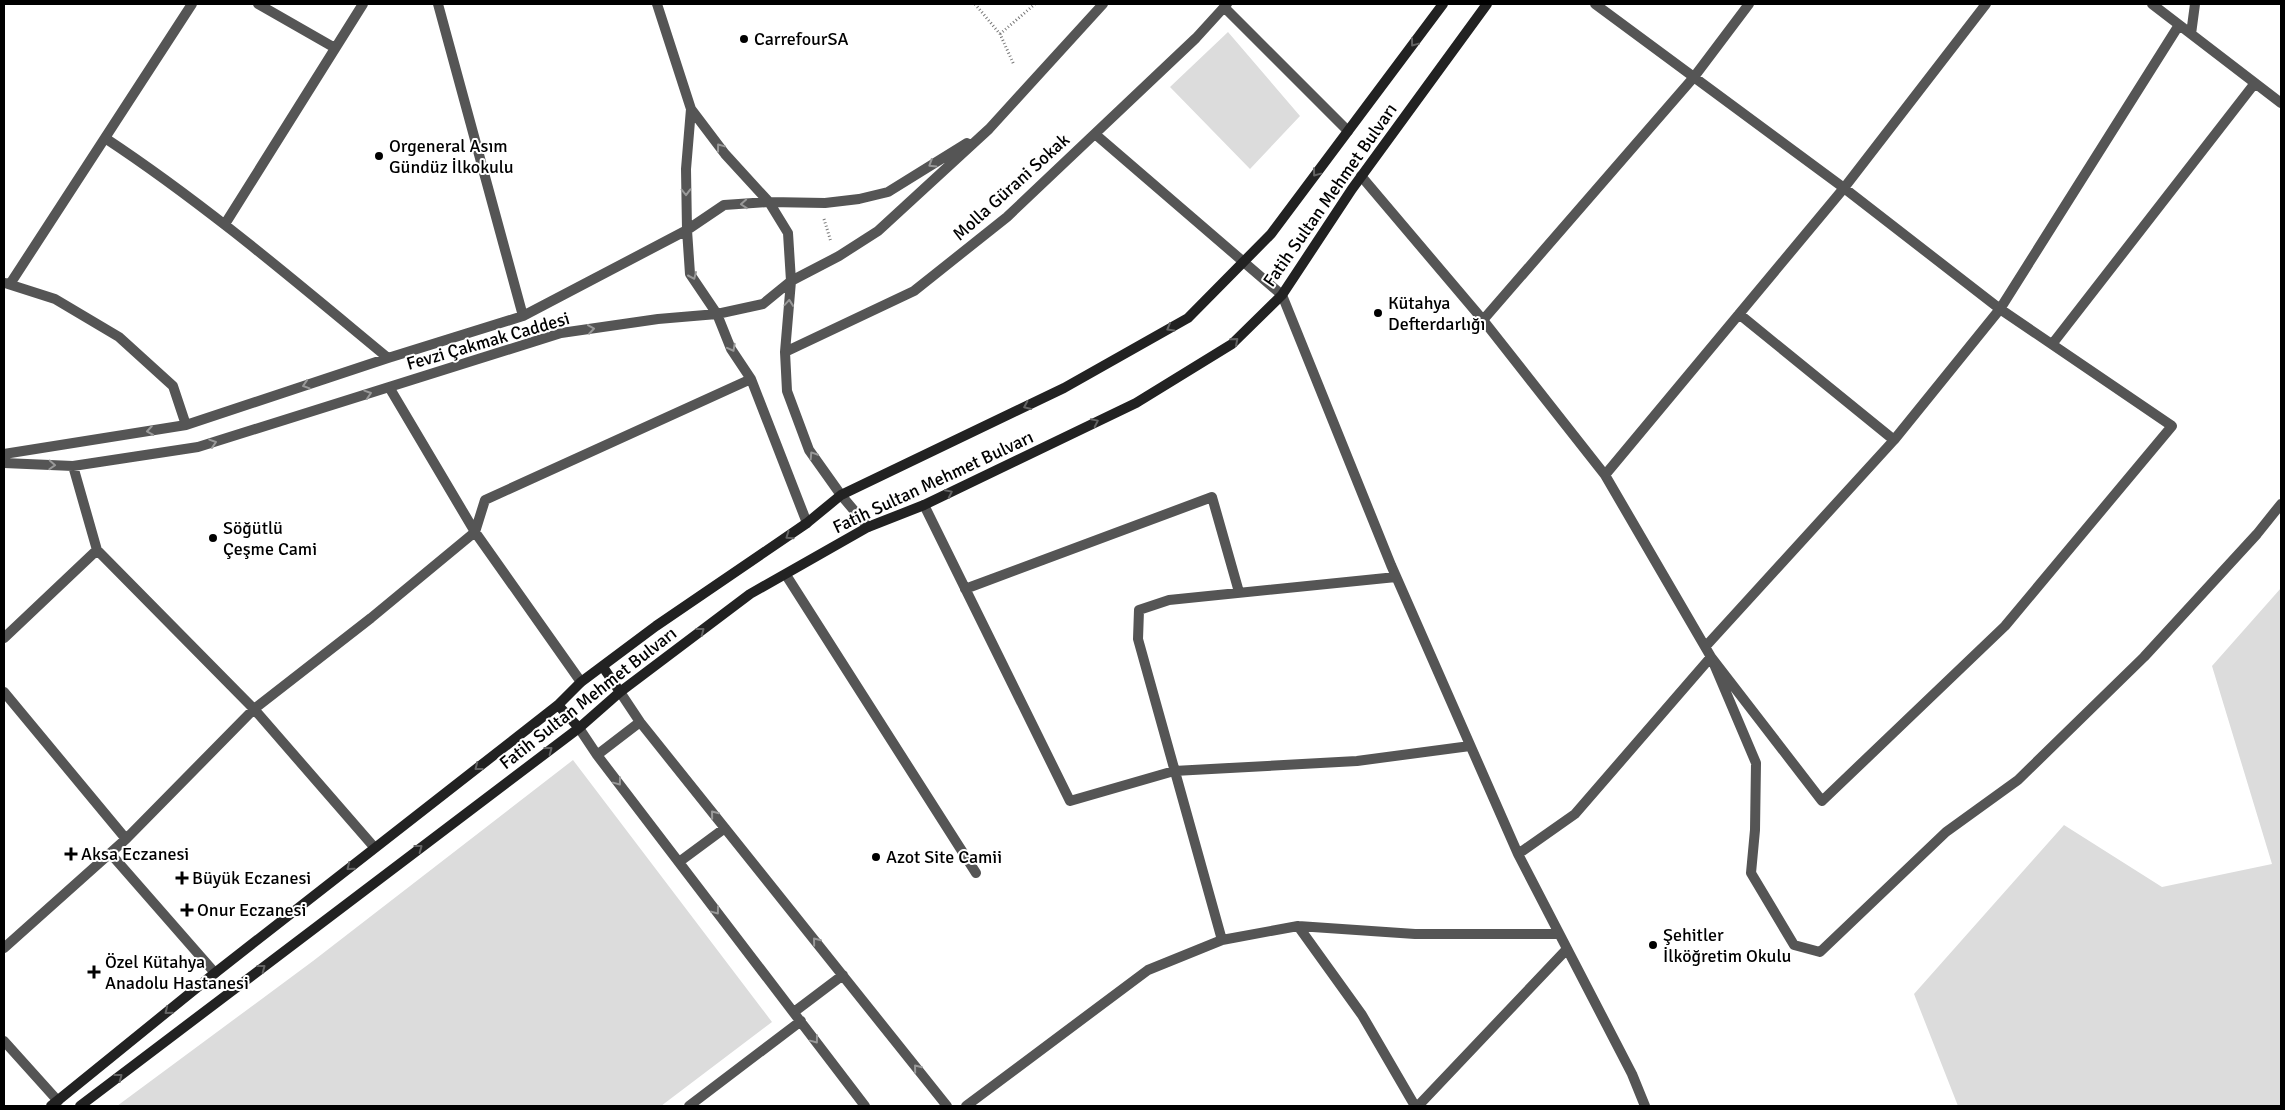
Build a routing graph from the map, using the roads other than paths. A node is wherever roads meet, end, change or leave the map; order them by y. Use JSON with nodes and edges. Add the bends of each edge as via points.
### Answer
{"nodes":[{"id":1,"x":192,"y":4,"type":"edge"},
{"id":2,"x":258,"y":4,"type":"edge"},
{"id":3,"x":364,"y":4,"type":"edge"},
{"id":4,"x":438,"y":4,"type":"edge"},
{"id":5,"x":656,"y":4,"type":"edge"},
{"id":6,"x":1103,"y":4,"type":"edge"},
{"id":7,"x":1443,"y":4,"type":"edge"},
{"id":8,"x":1487,"y":4,"type":"edge"},
{"id":9,"x":1595,"y":4,"type":"edge"},
{"id":10,"x":1749,"y":4,"type":"edge"},
{"id":11,"x":1986,"y":4,"type":"edge"},
{"id":12,"x":2152,"y":4,"type":"edge"},
{"id":13,"x":2195,"y":4,"type":"edge"},
{"id":14,"x":1225,"y":5,"type":"edge"},
{"id":15,"x":2179,"y":25,"type":"junction"},
{"id":16,"x":2191,"y":34,"type":"junction"},
{"id":17,"x":335,"y":48,"type":"junction"},
{"id":18,"x":1694,"y":77,"type":"junction"},
{"id":19,"x":2255,"y":83,"type":"junction"},
{"id":20,"x":2281,"y":102,"type":"edge"},
{"id":21,"x":691,"y":109,"type":"junction"},
{"id":22,"x":989,"y":129,"type":"junction"},
{"id":23,"x":1348,"y":131,"type":"junction"},
{"id":24,"x":1095,"y":134,"type":"junction"},
{"id":25,"x":105,"y":138,"type":"junction"},
{"id":26,"x":1361,"y":176,"type":"junction"},
{"id":27,"x":1844,"y":188,"type":"junction"},
{"id":28,"x":769,"y":202,"type":"junction"},
{"id":29,"x":225,"y":224,"type":"junction"},
{"id":30,"x":687,"y":230,"type":"junction"},
{"id":31,"x":1243,"y":262,"type":"junction"},
{"id":32,"x":791,"y":281,"type":"junction"},
{"id":33,"x":7,"y":284,"type":"edge"},
{"id":34,"x":1282,"y":295,"type":"junction"},
{"id":35,"x":2000,"y":309,"type":"junction"},
{"id":36,"x":717,"y":314,"type":"junction"},
{"id":37,"x":1739,"y":314,"type":"junction"},
{"id":38,"x":523,"y":316,"type":"junction"},
{"id":39,"x":1484,"y":320,"type":"junction"},
{"id":40,"x":2053,"y":343,"type":"junction"},
{"id":41,"x":785,"y":352,"type":"junction"},
{"id":42,"x":388,"y":358,"type":"junction"},
{"id":43,"x":751,"y":379,"type":"junction"},
{"id":44,"x":389,"y":387,"type":"junction"},
{"id":45,"x":186,"y":425,"type":"junction"},
{"id":46,"x":1894,"y":440,"type":"junction"},
{"id":47,"x":4,"y":454,"type":"edge"},
{"id":48,"x":4,"y":463,"type":"edge"},
{"id":49,"x":73,"y":466,"type":"junction"},
{"id":50,"x":1606,"y":474,"type":"junction"},
{"id":51,"x":841,"y":495,"type":"junction"},
{"id":52,"x":2281,"y":504,"type":"edge"},
{"id":53,"x":924,"y":506,"type":"junction"},
{"id":54,"x":807,"y":523,"type":"junction"},
{"id":55,"x":868,"y":527,"type":"junction"},
{"id":56,"x":475,"y":532,"type":"junction"},
{"id":57,"x":97,"y":550,"type":"junction"},
{"id":58,"x":786,"y":575,"type":"junction"},
{"id":59,"x":1396,"y":577,"type":"junction"},
{"id":60,"x":965,"y":589,"type":"junction"},
{"id":61,"x":1239,"y":592,"type":"junction"},
{"id":62,"x":4,"y":638,"type":"edge"},
{"id":63,"x":1706,"y":646,"type":"junction"},
{"id":64,"x":1711,"y":656,"type":"junction"},
{"id":65,"x":603,"y":667,"type":"junction"},
{"id":66,"x":581,"y":682,"type":"junction"},
{"id":67,"x":4,"y":692,"type":"edge"},
{"id":68,"x":620,"y":692,"type":"junction"},
{"id":69,"x":558,"y":705,"type":"junction"},
{"id":70,"x":254,"y":709,"type":"junction"},
{"id":71,"x":640,"y":722,"type":"junction"},
{"id":72,"x":579,"y":728,"type":"junction"},
{"id":73,"x":1470,"y":746,"type":"junction"},
{"id":74,"x":597,"y":755,"type":"junction"},
{"id":75,"x":1174,"y":771,"type":"junction"},
{"id":76,"x":725,"y":828,"type":"junction"},
{"id":77,"x":126,"y":839,"type":"junction"},
{"id":78,"x":374,"y":847,"type":"junction"},
{"id":79,"x":110,"y":853,"type":"junction"},
{"id":80,"x":1518,"y":854,"type":"junction"},
{"id":81,"x":679,"y":862,"type":"junction"},
{"id":82,"x":976,"y":873,"type":"dead end"},
{"id":83,"x":1298,"y":926,"type":"junction"},
{"id":84,"x":1558,"y":934,"type":"junction"},
{"id":85,"x":1222,"y":940,"type":"junction"},
{"id":86,"x":4,"y":948,"type":"edge"},
{"id":87,"x":1567,"y":949,"type":"junction"},
{"id":88,"x":215,"y":973,"type":"junction"},
{"id":89,"x":843,"y":975,"type":"junction"},
{"id":90,"x":794,"y":1012,"type":"junction"},
{"id":91,"x":801,"y":1022,"type":"junction"},
{"id":92,"x":4,"y":1041,"type":"edge"},
{"id":93,"x":54,"y":1104,"type":"edge"},
{"id":94,"x":80,"y":1106,"type":"edge"},
{"id":95,"x":689,"y":1106,"type":"edge"},
{"id":96,"x":865,"y":1106,"type":"edge"},
{"id":97,"x":947,"y":1106,"type":"edge"},
{"id":98,"x":966,"y":1106,"type":"edge"},
{"id":99,"x":1416,"y":1106,"type":"edge"},
{"id":100,"x":1645,"y":1106,"type":"edge"}],
"edges":[{"from":1,"to":25,"type":"street"},
{"from":2,"to":17,"type":"street"},
{"from":3,"to":17,"type":"street"},
{"from":4,"to":38,"type":"street"},
{"from":5,"to":21,"type":"street"},
{"from":6,"to":22,"type":"street","name":"Fevzi Çakmak Caddesi"},
{"from":7,"to":23,"type":"main road","name":"Fatih Sultan Mehmet Bulvarı","one_way":true},
{"from":8,"to":26,"type":"main road","name":"Fatih Sultan Mehmet Bulvarı"},
{"from":9,"to":18,"type":"street"},
{"from":10,"to":18,"type":"street"},
{"from":11,"to":27,"type":"street"},
{"from":12,"to":15,"type":"street"},
{"from":13,"to":16,"type":"street"},
{"from":14,"to":23,"type":"street"},
{"from":14,"to":24,"type":"street","name":"Molla Gürani Sokak","via":[[1196,38]]},
{"from":15,"to":16,"type":"street"},
{"from":15,"to":35,"type":"street"},
{"from":16,"to":19,"type":"street"},
{"from":17,"to":29,"type":"street"},
{"from":18,"to":27,"type":"street"},
{"from":18,"to":39,"type":"street"},
{"from":19,"to":20,"type":"street"},
{"from":19,"to":40,"type":"street"},
{"from":28,"to":21,"type":"street","one_way":true,"via":[[725,154]]},
{"from":21,"to":30,"type":"street","one_way":true,"via":[[686,169]]},
{"from":22,"to":28,"type":"street","name":"Fevzi Çakmak Caddesi","one_way":true,"via":[[888,192],[825,203]]},
{"from":22,"to":32,"type":"street","name":"Fevzi Çakmak Caddesi","via":[[878,231]]},
{"from":23,"to":31,"type":"main road","name":"Fatih Sultan Mehmet Bulvarı","one_way":true,"via":[[1271,234]]},
{"from":24,"to":31,"type":"street"},
{"from":24,"to":41,"type":"street","name":"Molla Gürani Sokak","via":[[1006,217],[914,291]]},
{"from":25,"to":29,"type":"street"},
{"from":25,"to":33,"type":"street"},
{"from":26,"to":34,"type":"main road","name":"Fatih Sultan Mehmet Bulvarı"},
{"from":26,"to":39,"type":"street"},
{"from":27,"to":35,"type":"street"},
{"from":27,"to":37,"type":"street"},
{"from":28,"to":30,"type":"street","name":"Fevzi Çakmak Caddesi","one_way":true,"via":[[724,205]]},
{"from":28,"to":32,"type":"street","via":[[788,233]]},
{"from":29,"to":42,"type":"street"},
{"from":30,"to":36,"type":"street","one_way":true,"via":[[690,274]]},
{"from":30,"to":38,"type":"street","name":"Fevzi Çakmak Caddesi"},
{"from":31,"to":34,"type":"street"},
{"from":31,"to":51,"type":"main road","name":"Fatih Sultan Mehmet Bulvarı","one_way":true,"via":[[1188,318],[1064,388]]},
{"from":32,"to":36,"type":"street","name":"Fevzi Çakmak Caddesi","via":[[763,304]]},
{"from":41,"to":32,"type":"street","one_way":true},
{"from":33,"to":45,"type":"street","via":[[55,299],[119,337],[173,386]]},
{"from":53,"to":34,"type":"main road","name":"Fatih Sultan Mehmet Bulvarı","one_way":true,"via":[[1136,402],[1232,344]]},
{"from":34,"to":59,"type":"street"},
{"from":35,"to":40,"type":"street"},
{"from":35,"to":46,"type":"street"},
{"from":36,"to":43,"type":"street","one_way":true,"via":[[731,349]]},
{"from":44,"to":36,"type":"street","name":"Fevzi Çakmak Caddesi","one_way":true,"via":[[561,333]]},
{"from":37,"to":46,"type":"street"},
{"from":37,"to":50,"type":"street"},
{"from":38,"to":42,"type":"street","name":"Fevzi Çakmak Caddesi"},
{"from":39,"to":50,"type":"street"},
{"from":40,"to":64,"type":"street","via":[[2172,426],[2005,626],[1822,801]]},
{"from":51,"to":41,"type":"street","one_way":true,"via":[[809,450],[787,391]]},
{"from":42,"to":45,"type":"street","name":"Fevzi Çakmak Caddesi","one_way":true},
{"from":43,"to":54,"type":"street"},
{"from":43,"to":56,"type":"street","via":[[485,500]]},
{"from":49,"to":44,"type":"street","name":"Fevzi Çakmak Caddesi","one_way":true,"via":[[198,447]]},
{"from":44,"to":56,"type":"street"},
{"from":45,"to":47,"type":"street","name":"Fevzi Çakmak Caddesi","one_way":true},
{"from":46,"to":63,"type":"street"},
{"from":48,"to":49,"type":"street","name":"Fevzi Çakmak Caddesi","one_way":true},
{"from":49,"to":57,"type":"street"},
{"from":50,"to":63,"type":"street"},
{"from":51,"to":54,"type":"main road","name":"Fatih Sultan Mehmet Bulvarı"},
{"from":51,"to":55,"type":"street"},
{"from":52,"to":64,"type":"street","via":[[2123,678],[2018,780],[1946,832],[1820,952],[1794,945],[1751,873],[1756,763]]},
{"from":53,"to":55,"type":"main road","name":"Fatih Sultan Mehmet Bulvarı"},
{"from":53,"to":60,"type":"street"},
{"from":54,"to":65,"type":"main road","name":"Fatih Sultan Mehmet Bulvarı","one_way":true,"via":[[656,626]]},
{"from":55,"to":58,"type":"main road","name":"Fatih Sultan Mehmet Bulvarı"},
{"from":56,"to":66,"type":"street"},
{"from":56,"to":70,"type":"street"},
{"from":57,"to":62,"type":"street"},
{"from":57,"to":70,"type":"street"},
{"from":68,"to":58,"type":"main road","name":"Fatih Sultan Mehmet Bulvarı","one_way":true,"via":[[750,594]]},
{"from":58,"to":82,"type":"street"},
{"from":59,"to":61,"type":"street"},
{"from":59,"to":73,"type":"street"},
{"from":60,"to":61,"type":"street","via":[[1212,497]]},
{"from":60,"to":75,"type":"street","via":[[1070,801]]},
{"from":61,"to":75,"type":"street","via":[[1169,600],[1139,610],[1138,639]]},
{"from":63,"to":64,"type":"street"},
{"from":64,"to":80,"type":"street","via":[[1575,814]]},
{"from":65,"to":66,"type":"main road","name":"Fatih Sultan Mehmet Bulvarı"},
{"from":65,"to":68,"type":"main road"},
{"from":66,"to":69,"type":"main road","name":"Fatih Sultan Mehmet Bulvarı"},
{"from":67,"to":77,"type":"street"},
{"from":68,"to":71,"type":"street"},
{"from":68,"to":72,"type":"main road","name":"Fatih Sultan Mehmet Bulvarı"},
{"from":69,"to":72,"type":"main road"},
{"from":69,"to":78,"type":"main road","name":"Fatih Sultan Mehmet Bulvarı","one_way":true},
{"from":70,"to":77,"type":"street"},
{"from":70,"to":78,"type":"street"},
{"from":71,"to":74,"type":"street"},
{"from":76,"to":71,"type":"street","one_way":true},
{"from":72,"to":74,"type":"street"},
{"from":94,"to":72,"type":"main road","name":"Fatih Sultan Mehmet Bulvarı","one_way":true},
{"from":73,"to":75,"type":"street","via":[[1357,761]]},
{"from":73,"to":80,"type":"street"},
{"from":74,"to":81,"type":"street","one_way":true},
{"from":75,"to":85,"type":"street"},
{"from":76,"to":81,"type":"street"},
{"from":89,"to":76,"type":"street","one_way":true},
{"from":77,"to":79,"type":"street"},
{"from":78,"to":88,"type":"main road","name":"Fatih Sultan Mehmet Bulvarı","one_way":true},
{"from":79,"to":86,"type":"street"},
{"from":79,"to":88,"type":"street"},
{"from":80,"to":84,"type":"street"},
{"from":81,"to":90,"type":"street","one_way":true},
{"from":83,"to":84,"type":"street","via":[[1415,934]]},
{"from":83,"to":85,"type":"street"},
{"from":83,"to":99,"type":"street","via":[[1362,1016]]},
{"from":84,"to":87,"type":"street"},
{"from":85,"to":98,"type":"street","via":[[1148,970]]},
{"from":87,"to":99,"type":"street"},
{"from":87,"to":100,"type":"street","via":[[1632,1074]]},
{"from":88,"to":93,"type":"main road","name":"Fatih Sultan Mehmet Bulvarı","one_way":true},
{"from":89,"to":90,"type":"street"},
{"from":97,"to":89,"type":"street","one_way":true},
{"from":90,"to":91,"type":"street"},
{"from":91,"to":95,"type":"street"},
{"from":91,"to":96,"type":"street","one_way":true},
{"from":92,"to":93,"type":"street"}]}
